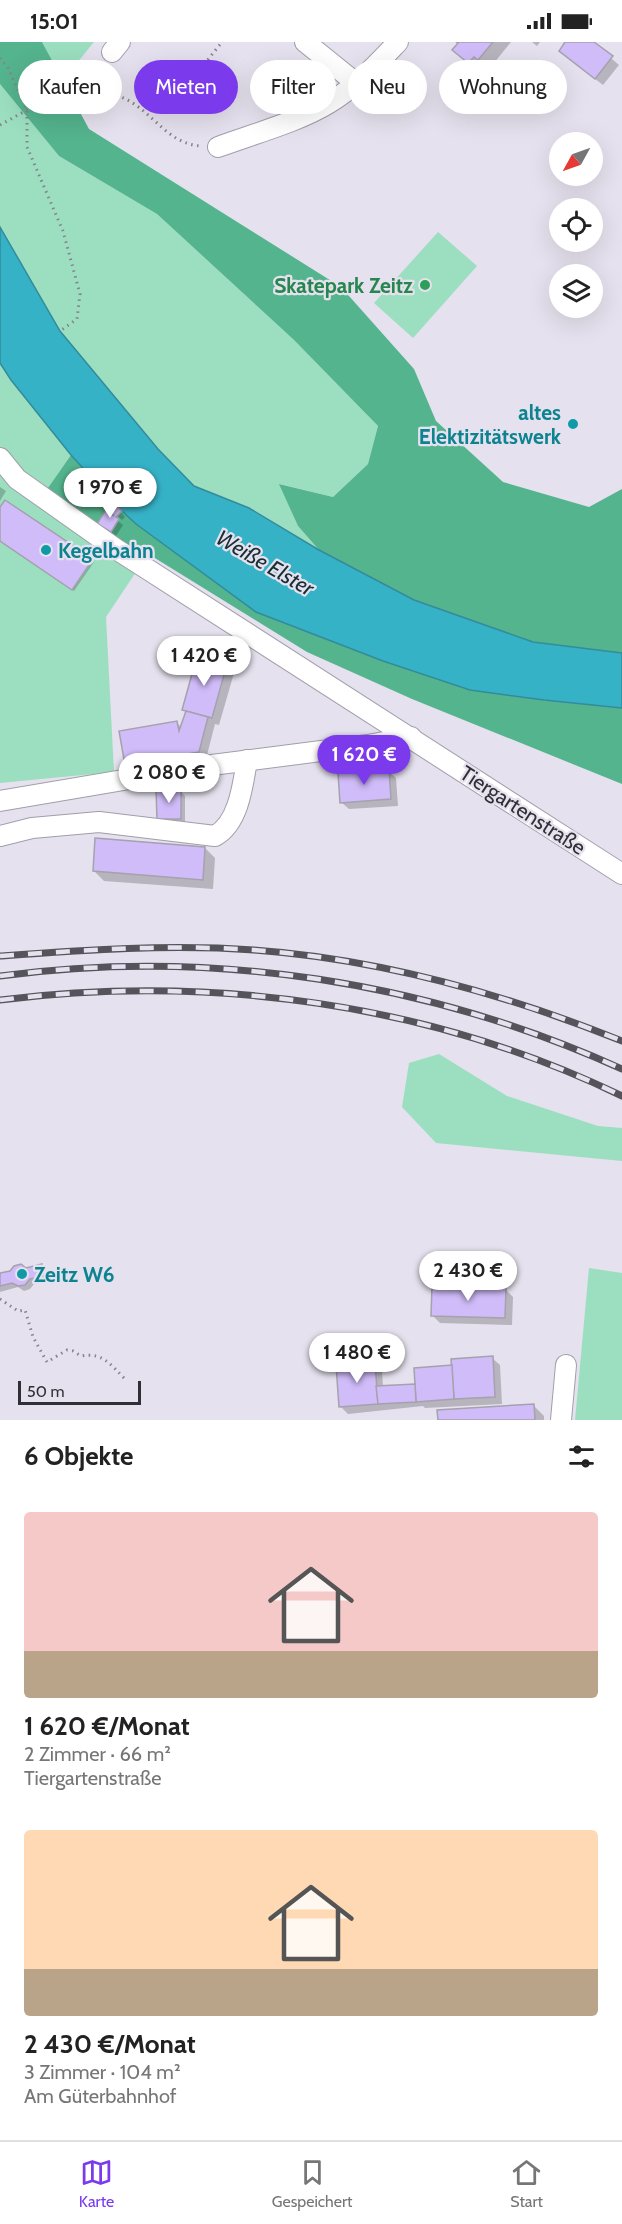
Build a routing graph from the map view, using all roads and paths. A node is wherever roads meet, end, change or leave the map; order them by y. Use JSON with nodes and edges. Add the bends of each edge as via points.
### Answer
{"nodes":[{"id":1,"x":222,"y":42,"type":"edge"},
{"id":2,"x":304,"y":42,"type":"edge"},
{"id":3,"x":398,"y":42,"type":"edge"},
{"id":4,"x":0,"y":58,"type":"edge"},
{"id":5,"x":208,"y":60,"type":"edge"},
{"id":6,"x":380,"y":60,"type":"edge"},
{"id":7,"x":348,"y":77,"type":"edge"},
{"id":8,"x":348,"y":89,"type":"edge"},
{"id":9,"x":18,"y":90,"type":"edge"},
{"id":10,"x":122,"y":97,"type":"edge"},
{"id":11,"x":19,"y":114,"type":"edge"},
{"id":12,"x":27,"y":114,"type":"edge"},
{"id":13,"x":0,"y":124,"type":"edge"},
{"id":14,"x":218,"y":147,"type":"joint"},
{"id":15,"x":60,"y":331,"type":"dead end"},
{"id":16,"x":0,"y":458,"type":"edge"},
{"id":17,"x":411,"y":737,"type":"junction"},
{"id":18,"x":248,"y":760,"type":"junction"},
{"id":19,"x":0,"y":801,"type":"edge"},
{"id":20,"x":0,"y":836,"type":"edge"},
{"id":21,"x":622,"y":874,"type":"edge"},
{"id":22,"x":0,"y":1299,"type":"edge"},
{"id":23,"x":566,"y":1365,"type":"dead end"},
{"id":24,"x":125,"y":1379,"type":"dead end"},
{"id":25,"x":561,"y":1420,"type":"edge"}],
"edges":[{"from":1,"to":5,"type":"path"},
{"from":2,"to":7,"type":"street"},
{"from":3,"to":6,"type":"street"},
{"from":4,"to":9,"type":"path"},
{"from":8,"to":14,"type":"street","via":[[329,104]]},
{"from":10,"to":14,"type":"path","via":[[188,145]]},
{"from":11,"to":13,"type":"path"},
{"from":12,"to":15,"type":"path","via":[[27,147],[63,231],[80,294],[77,319]]},
{"from":16,"to":17,"type":"street","name":"Tiergartenstraße","via":[[17,479],[116,549]]},
{"from":17,"to":18,"type":"street"},
{"from":17,"to":21,"type":"street","name":"Tiergartenstraße"},
{"from":18,"to":19,"type":"street"},
{"from":18,"to":20,"type":"street","via":[[242,796],[222,832],[215,836],[99,822],[32,828]]},
{"from":22,"to":24,"type":"path","via":[[18,1311],[25,1310],[33,1337],[47,1362],[67,1350],[81,1356],[92,1354],[104,1359]]},
{"from":23,"to":25,"type":"street"}]}
